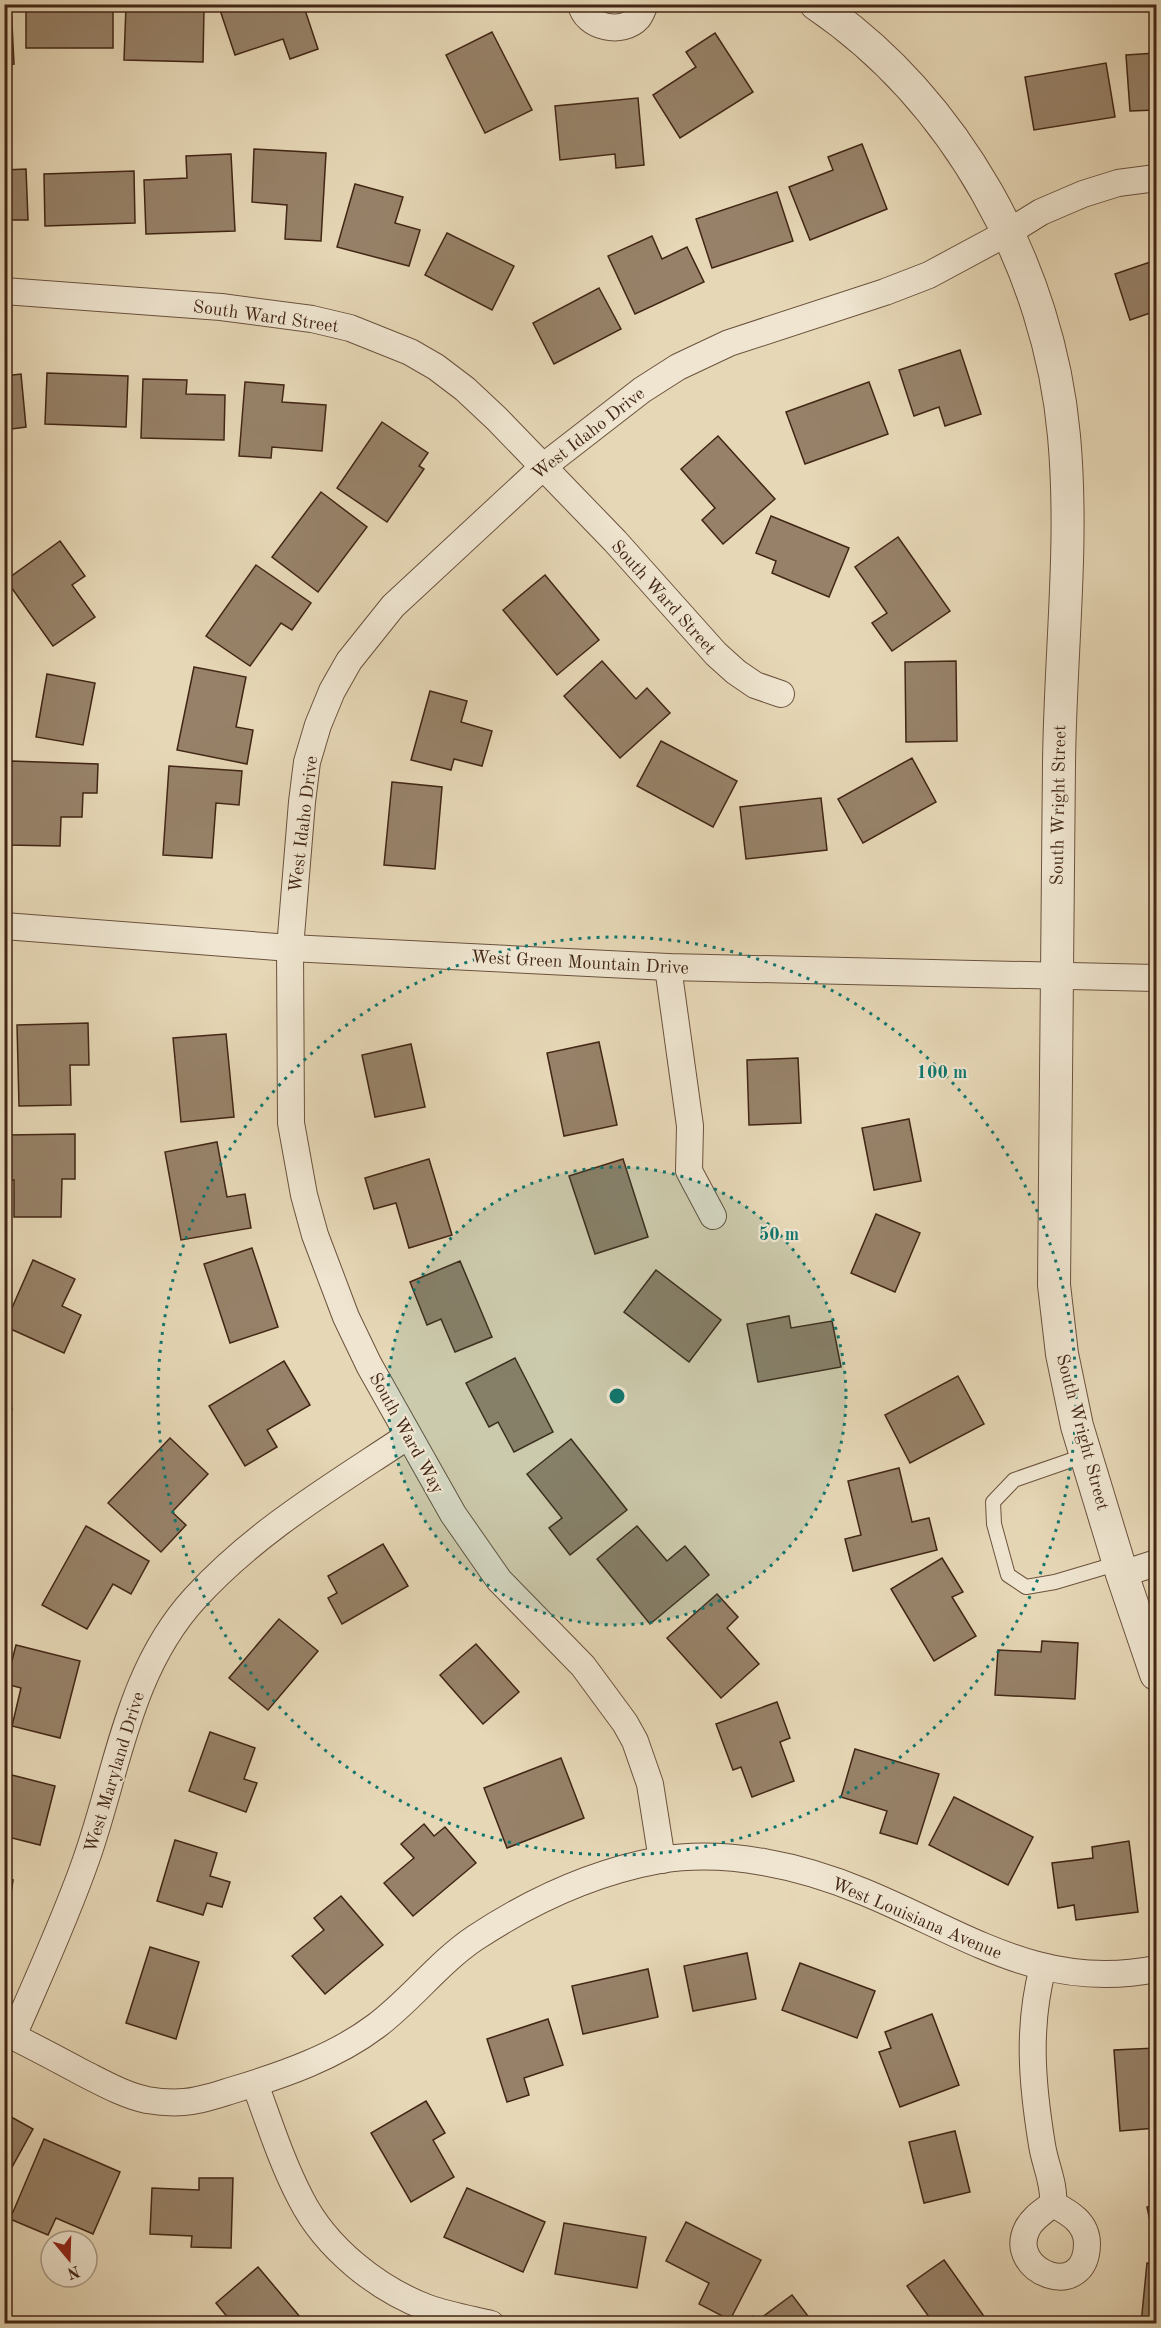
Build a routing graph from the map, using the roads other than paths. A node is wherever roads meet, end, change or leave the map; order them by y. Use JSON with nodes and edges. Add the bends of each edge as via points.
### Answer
{"nodes":[{"id":1,"x":581,"y":4,"type":"edge"},
{"id":2,"x":645,"y":4,"type":"edge"},
{"id":3,"x":830,"y":8,"type":"edge"},
{"id":4,"x":1156,"y":178,"type":"edge"},
{"id":5,"x":1007,"y":233,"type":"junction"},
{"id":6,"x":4,"y":291,"type":"edge"},
{"id":7,"x":544,"y":466,"type":"junction"},
{"id":8,"x":781,"y":694,"type":"dead end"},
{"id":9,"x":4,"y":926,"type":"edge"},
{"id":10,"x":290,"y":948,"type":"junction"},
{"id":11,"x":668,"y":967,"type":"junction"},
{"id":12,"x":1057,"y":975,"type":"junction"},
{"id":13,"x":1156,"y":978,"type":"edge"},
{"id":14,"x":712,"y":1216,"type":"dead end"},
{"id":15,"x":408,"y":1436,"type":"junction"},
{"id":16,"x":1086,"y":1455,"type":"junction"},
{"id":17,"x":1156,"y":1563,"type":"edge"},
{"id":18,"x":1120,"y":1568,"type":"junction"},
{"id":19,"x":1156,"y":1674,"type":"edge"},
{"id":20,"x":662,"y":1860,"type":"junction"},
{"id":21,"x":1043,"y":1967,"type":"junction"},
{"id":22,"x":1156,"y":1969,"type":"edge"},
{"id":23,"x":9,"y":2034,"type":"edge"},
{"id":24,"x":255,"y":2084,"type":"junction"},
{"id":25,"x":1053,"y":2204,"type":"dead end"},
{"id":26,"x":491,"y":2324,"type":"edge"}],
"edges":[{"from":1,"to":2,"type":"street","via":[[592,21],[604,27],[624,27],[638,18]]},
{"from":3,"to":5,"type":"street","name":"South Wright Street","via":[[933,113],[975,172]]},
{"from":4,"to":5,"type":"street","name":"West Idaho Drive","via":[[1118,183],[1083,194],[1041,212]]},
{"from":5,"to":7,"type":"street","name":"West Idaho Drive","via":[[929,275],[729,343],[696,358],[642,390]]},
{"from":5,"to":12,"type":"street","name":"South Wright Street","via":[[1041,319],[1064,434],[1067,517],[1059,724]]},
{"from":6,"to":7,"type":"street","name":"South Ward Street","via":[[221,307],[350,328],[436,367],[465,388]]},
{"from":7,"to":8,"type":"street","name":"South Ward Street","via":[[716,654],[755,685]]},
{"from":7,"to":10,"type":"street","name":"West Idaho Drive","via":[[393,606],[349,661],[332,691],[307,762]]},
{"from":9,"to":10,"type":"street","name":"West Green Mountain Drive"},
{"from":10,"to":11,"type":"street","name":"West Green Mountain Drive"},
{"from":10,"to":15,"type":"street","name":"South Ward Way","via":[[291,1123],[304,1195],[346,1317]]},
{"from":11,"to":12,"type":"street","name":"West Green Mountain Drive"},
{"from":11,"to":14,"type":"street","via":[[690,1126],[689,1171]]},
{"from":12,"to":13,"type":"street","name":"West Green Mountain Drive"},
{"from":12,"to":16,"type":"street","name":"South Wright Street","via":[[1054,1285],[1062,1354]]},
{"from":15,"to":20,"type":"street","name":"South Ward Way","via":[[453,1514],[499,1580],[583,1666],[625,1723],[650,1784]]},
{"from":15,"to":23,"type":"street","name":"West Maryland Drive","via":[[263,1533],[194,1599],[168,1632],[129,1713],[87,1858]]},
{"from":16,"to":18,"type":"street","name":"South Wright Street"},
{"from":16,"to":18,"type":"lane","via":[[1014,1480],[993,1502],[994,1524],[1008,1575],[1026,1587]]},
{"from":17,"to":18,"type":"street"},
{"from":18,"to":19,"type":"street","name":"South Wright Street"},
{"from":20,"to":21,"type":"street","name":"West Louisiana Avenue","via":[[740,1860],[809,1873],[866,1892],[986,1949]]},
{"from":20,"to":24,"type":"street","name":"West Louisiana Avenue","via":[[575,1885],[512,1915],[449,1958],[392,2013],[353,2042]]},
{"from":21,"to":22,"type":"street","name":"West Louisiana Avenue","via":[[1078,1974]]},
{"from":21,"to":25,"type":"street","via":[[1036,1992],[1032,2077]]},
{"from":23,"to":24,"type":"street","name":"West Louisiana Avenue","via":[[116,2090],[143,2099],[185,2102]]},
{"from":24,"to":26,"type":"street","via":[[301,2200],[333,2244],[400,2296]]}]}
